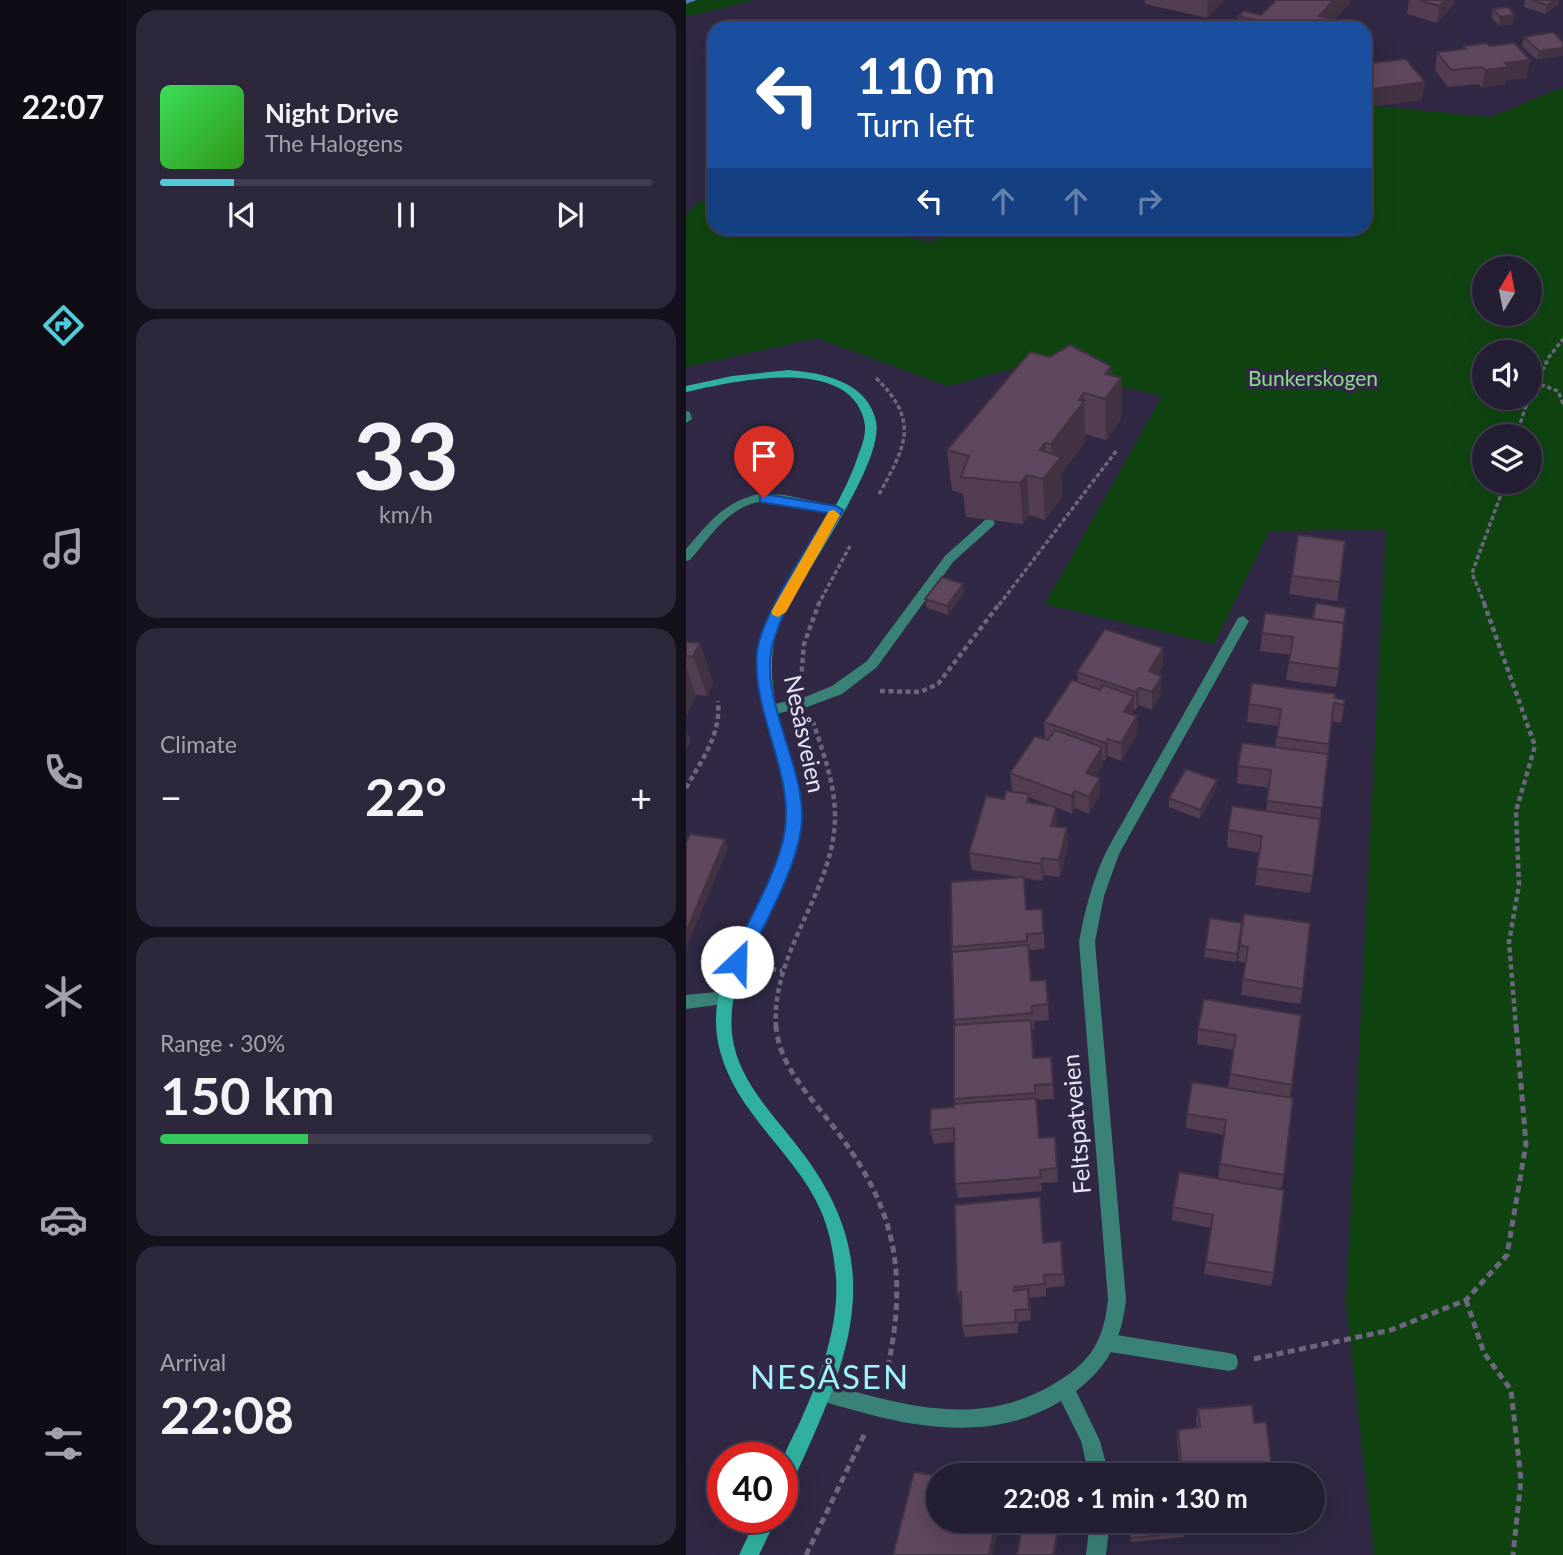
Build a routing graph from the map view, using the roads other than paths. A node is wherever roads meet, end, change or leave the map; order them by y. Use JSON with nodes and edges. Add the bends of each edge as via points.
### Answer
{"nodes":[{"id":1,"x":686,"y":389,"type":"edge"},
{"id":2,"x":836,"y":510,"type":"junction"},
{"id":3,"x":989,"y":523,"type":"dead end"},
{"id":4,"x":686,"y":557,"type":"edge"},
{"id":5,"x":1244,"y":621,"type":"dead end"},
{"id":6,"x":771,"y":710,"type":"junction"},
{"id":7,"x":726,"y":998,"type":"junction"},
{"id":8,"x":686,"y":1002,"type":"edge"},
{"id":9,"x":1110,"y":1343,"type":"junction"},
{"id":10,"x":1229,"y":1362,"type":"road end"},
{"id":11,"x":1064,"y":1388,"type":"junction"},
{"id":12,"x":823,"y":1392,"type":"junction"},
{"id":13,"x":798,"y":1447,"type":"edge"},
{"id":14,"x":1095,"y":1463,"type":"edge"},
{"id":15,"x":760,"y":1533,"type":"edge"},
{"id":16,"x":1099,"y":1533,"type":"edge"},
{"id":17,"x":750,"y":1555,"type":"edge"},
{"id":18,"x":1096,"y":1555,"type":"edge"}],
"edges":[{"from":1,"to":2,"type":"street","name":"Nesåsveien","via":[[776,373],[825,380],[851,392],[865,409],[872,432],[866,454]]},
{"from":2,"to":4,"type":"street","via":[[780,499],[747,501],[734,506]]},
{"from":2,"to":6,"type":"street","name":"Nesåsveien","via":[[783,603],[764,649]]},
{"from":3,"to":6,"type":"street","via":[[949,559],[872,664],[837,691]]},
{"from":5,"to":9,"type":"street","name":"Feltspatveien","via":[[1113,852],[1092,912],[1087,942],[1116,1298]]},
{"from":6,"to":7,"type":"street","name":"Nesåsveien","via":[[792,794],[793,829]]},
{"from":7,"to":8,"type":"street"},
{"from":7,"to":12,"type":"street","name":"Nesåsveien","via":[[725,1040],[736,1073],[759,1112],[815,1184],[839,1234],[846,1287],[844,1320]]},
{"from":9,"to":10,"type":"street"},
{"from":9,"to":11,"type":"street","name":"Feltspatveien","via":[[1091,1368]]},
{"from":11,"to":12,"type":"street","name":"Feltspatveien","via":[[1028,1408],[991,1419],[953,1420]]},
{"from":11,"to":14,"type":"street","via":[[1084,1425]]},
{"from":12,"to":13,"type":"street","name":"Nesåsveien"},
{"from":15,"to":17,"type":"street"},
{"from":16,"to":18,"type":"street"}]}
